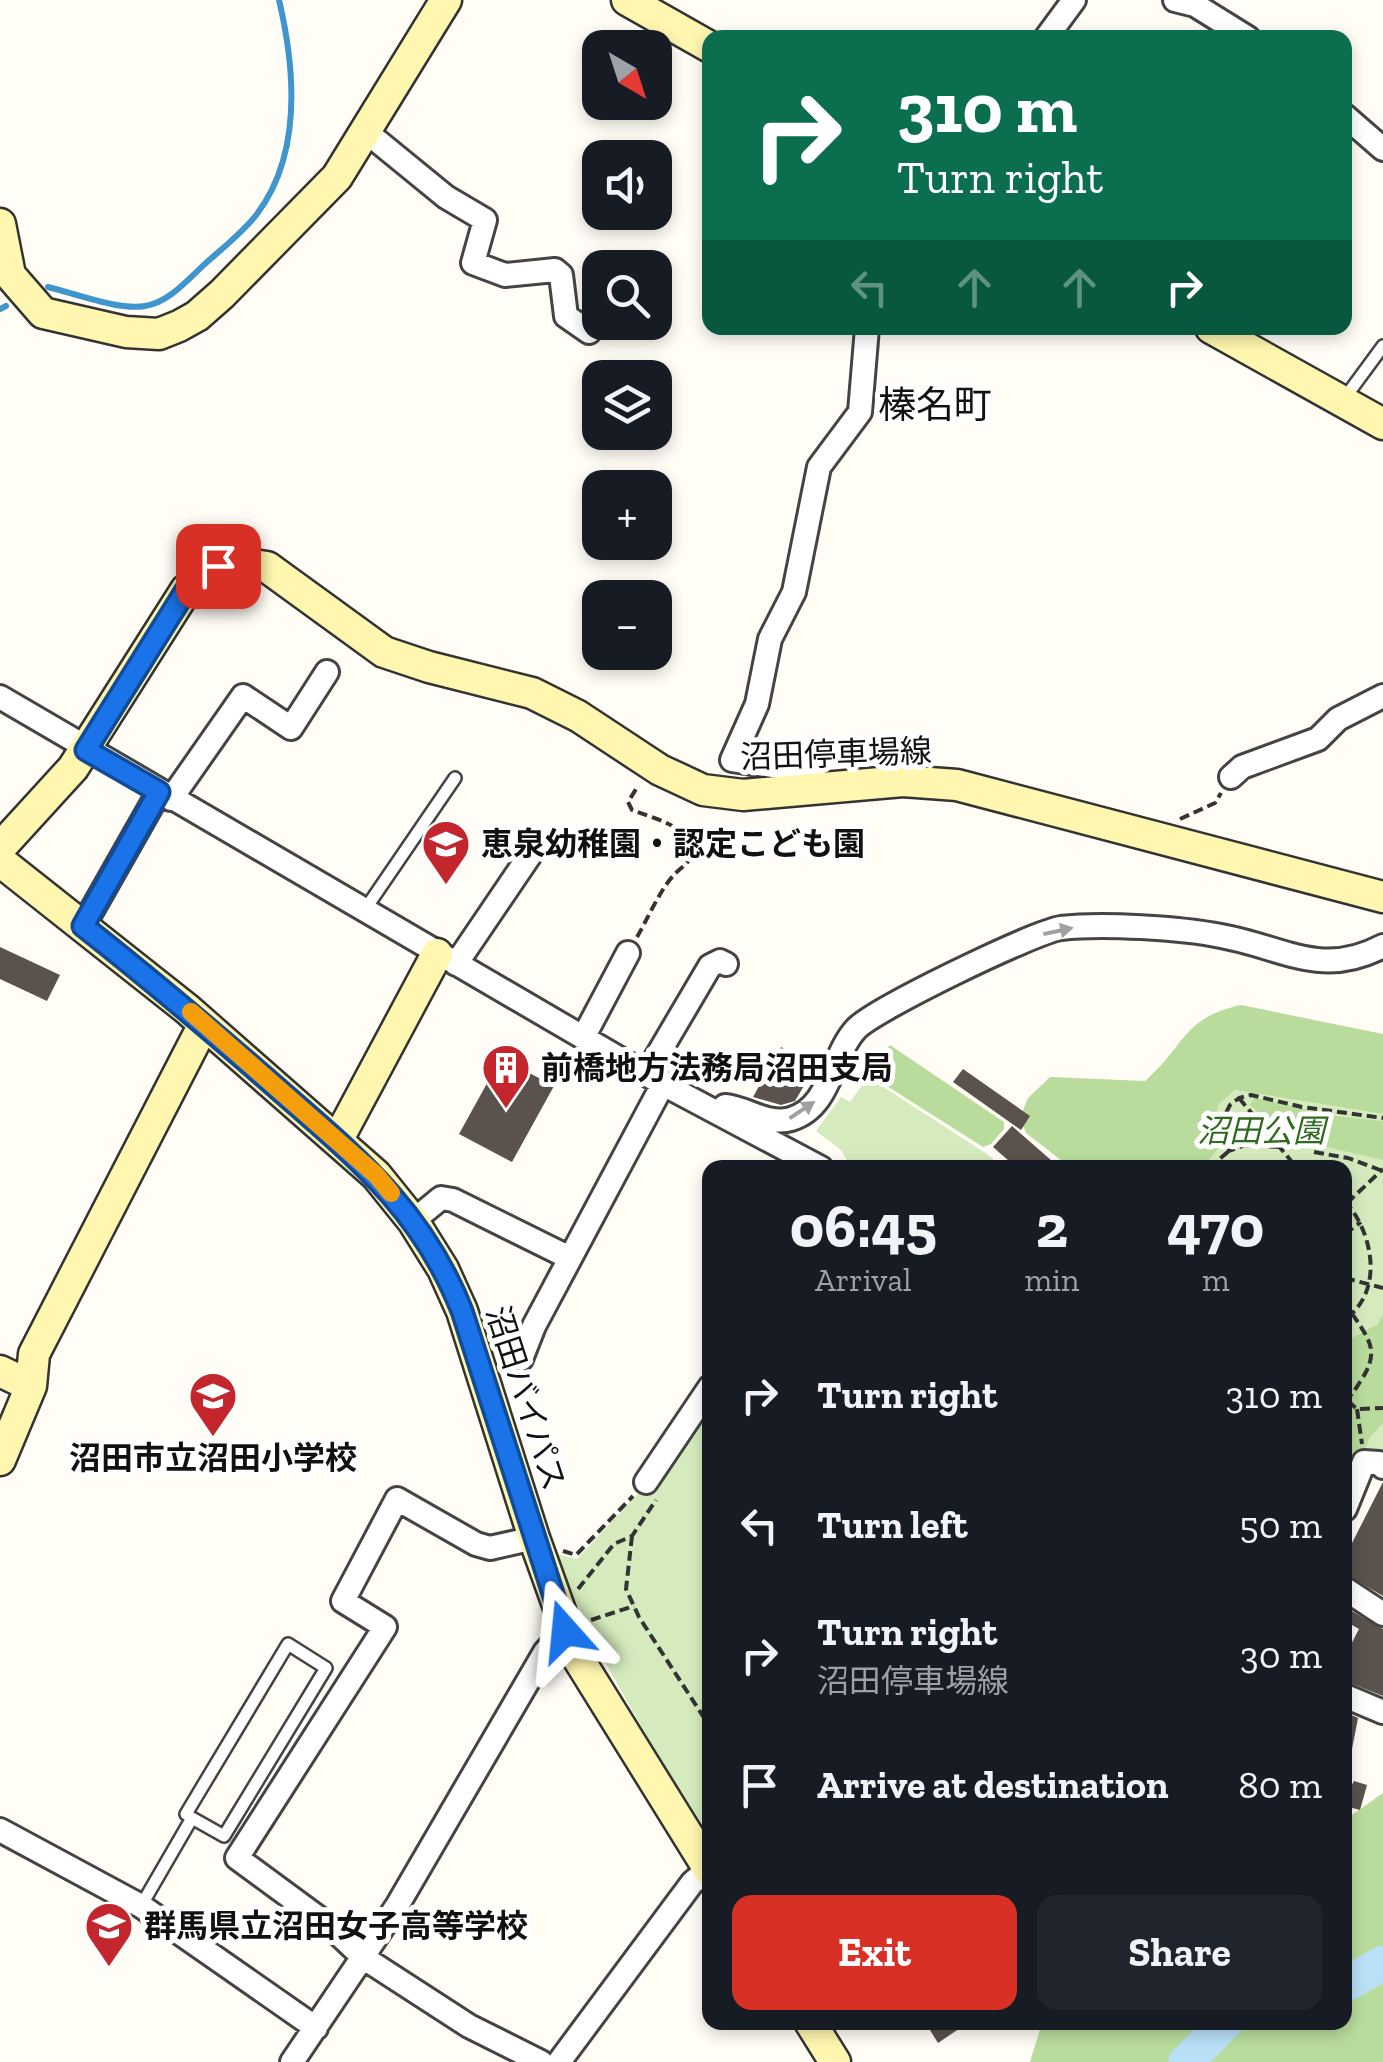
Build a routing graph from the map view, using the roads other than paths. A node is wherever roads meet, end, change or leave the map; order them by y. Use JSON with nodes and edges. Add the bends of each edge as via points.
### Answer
{"nodes":[{"id":1,"x":446,"y":0,"type":"edge"},
{"id":2,"x":627,"y":0,"type":"edge"},
{"id":3,"x":1074,"y":0,"type":"edge"},
{"id":4,"x":1175,"y":0,"type":"edge"},
{"id":5,"x":1052,"y":30,"type":"edge"},
{"id":6,"x":1235,"y":30,"type":"edge"},
{"id":7,"x":702,"y":42,"type":"edge"},
{"id":8,"x":1352,"y":122,"type":"edge"},
{"id":9,"x":364,"y":130,"type":"junction"},
{"id":10,"x":1383,"y":148,"type":"edge"},
{"id":11,"x":0,"y":224,"type":"edge"},
{"id":12,"x":582,"y":327,"type":"edge"},
{"id":13,"x":866,"y":335,"type":"edge"},
{"id":14,"x":1224,"y":335,"type":"edge"},
{"id":15,"x":1383,"y":346,"type":"edge"},
{"id":16,"x":1343,"y":401,"type":"junction"},
{"id":17,"x":1383,"y":424,"type":"edge"},
{"id":18,"x":327,"y":672,"type":"dead end"},
{"id":19,"x":1383,"y":696,"type":"edge"},
{"id":20,"x":0,"y":697,"type":"edge"},
{"id":21,"x":86,"y":750,"type":"junction"},
{"id":22,"x":1231,"y":777,"type":"road end"},
{"id":23,"x":454,"y":778,"type":"dead end"},
{"id":24,"x":820,"y":787,"type":"junction"},
{"id":25,"x":165,"y":795,"type":"junction"},
{"id":26,"x":0,"y":848,"type":"edge"},
{"id":27,"x":532,"y":852,"type":"dead end"},
{"id":28,"x":0,"y":861,"type":"edge"},
{"id":29,"x":1383,"y":897,"type":"edge"},
{"id":30,"x":364,"y":911,"type":"junction"},
{"id":31,"x":83,"y":926,"type":"junction"},
{"id":32,"x":1383,"y":946,"type":"edge"},
{"id":33,"x":628,"y":952,"type":"road end"},
{"id":34,"x":446,"y":959,"type":"junction"},
{"id":35,"x":726,"y":964,"type":"dead end"},
{"id":36,"x":204,"y":1024,"type":"junction"},
{"id":37,"x":584,"y":1036,"type":"junction"},
{"id":38,"x":655,"y":1078,"type":"junction"},
{"id":39,"x":712,"y":1111,"type":"junction"},
{"id":40,"x":337,"y":1141,"type":"junction"},
{"id":41,"x":806,"y":1160,"type":"edge"},
{"id":42,"x":413,"y":1221,"type":"junction"},
{"id":43,"x":570,"y":1258,"type":"junction"},
{"id":44,"x":521,"y":1359,"type":"dead end"},
{"id":45,"x":0,"y":1370,"type":"edge"},
{"id":46,"x":32,"y":1386,"type":"junction"},
{"id":47,"x":702,"y":1401,"type":"edge"},
{"id":48,"x":1376,"y":1459,"type":"edge"},
{"id":49,"x":0,"y":1460,"type":"edge"},
{"id":50,"x":655,"y":1484,"type":"road end"},
{"id":51,"x":1352,"y":1492,"type":"edge"},
{"id":52,"x":542,"y":1543,"type":"junction"},
{"id":53,"x":1352,"y":1594,"type":"edge"},
{"id":54,"x":1383,"y":1614,"type":"edge"},
{"id":55,"x":573,"y":1627,"type":"junction"},
{"id":56,"x":1352,"y":1699,"type":"edge"},
{"id":57,"x":1383,"y":1712,"type":"edge"},
{"id":58,"x":192,"y":1818,"type":"junction"},
{"id":59,"x":0,"y":1830,"type":"edge"},
{"id":60,"x":702,"y":1858,"type":"edge"},
{"id":61,"x":702,"y":1875,"type":"edge"},
{"id":62,"x":141,"y":1906,"type":"junction"},
{"id":63,"x":364,"y":1958,"type":"junction"},
{"id":64,"x":316,"y":2028,"type":"junction"},
{"id":65,"x":815,"y":2030,"type":"edge"},
{"id":66,"x":292,"y":2062,"type":"edge"},
{"id":67,"x":541,"y":2062,"type":"edge"},
{"id":68,"x":559,"y":2062,"type":"edge"},
{"id":69,"x":835,"y":2062,"type":"edge"}],
"edges":[{"from":1,"to":9,"type":"street"},
{"from":2,"to":7,"type":"street"},
{"from":3,"to":5,"type":"street"},
{"from":4,"to":6,"type":"street"},
{"from":8,"to":10,"type":"street"},
{"from":9,"to":11,"type":"street","via":[[337,177],[276,241],[196,316],[160,334],[43,313],[10,276]]},
{"from":9,"to":12,"type":"street","via":[[485,220],[472,264],[504,275],[555,270],[566,316]]},
{"from":13,"to":24,"type":"street","via":[[860,412],[819,467],[794,592],[770,640],[758,704],[732,760],[806,771]]},
{"from":14,"to":16,"type":"street"},
{"from":15,"to":16,"type":"lane"},
{"from":16,"to":17,"type":"street"},
{"from":18,"to":25,"type":"street","via":[[291,728],[244,696]]},
{"from":19,"to":22,"type":"street","via":[[1338,719],[1318,739],[1242,766]]},
{"from":20,"to":21,"type":"street"},
{"from":21,"to":24,"type":"street","name":"沼田停車場線","via":[[186,590],[218,566],[246,564],[268,567],[384,652],[532,694],[703,790],[743,795]]},
{"from":21,"to":25,"type":"street"},
{"from":21,"to":26,"type":"street","name":"沼田停車場線"},
{"from":23,"to":30,"type":"lane"},
{"from":24,"to":29,"type":"street","name":"沼田停車場線","via":[[957,785]]},
{"from":25,"to":30,"type":"street"},
{"from":25,"to":31,"type":"street"},
{"from":27,"to":34,"type":"street"},
{"from":28,"to":31,"type":"street","name":"沼田バイパス"},
{"from":30,"to":34,"type":"street"},
{"from":31,"to":36,"type":"street","name":"沼田バイパス"},
{"from":39,"to":32,"type":"street","one_way":true,"via":[[728,1105],[777,1122],[808,1111],[856,1029],[946,978],[1056,929],[1220,936],[1323,962]]},
{"from":33,"to":37,"type":"street"},
{"from":34,"to":37,"type":"street"},
{"from":34,"to":40,"type":"street"},
{"from":35,"to":38,"type":"street","via":[[710,966]]},
{"from":36,"to":40,"type":"street","name":"沼田バイパス"},
{"from":36,"to":46,"type":"street","via":[[34,1354]]},
{"from":37,"to":38,"type":"street"},
{"from":38,"to":39,"type":"street"},
{"from":38,"to":43,"type":"street"},
{"from":39,"to":41,"type":"street"},
{"from":40,"to":42,"type":"street","name":"沼田バイパス"},
{"from":42,"to":43,"type":"street","via":[[441,1198],[453,1200]]},
{"from":42,"to":52,"type":"street","name":"沼田バイパス","via":[[462,1311]]},
{"from":43,"to":44,"type":"street"},
{"from":45,"to":46,"type":"street"},
{"from":46,"to":49,"type":"street"},
{"from":47,"to":50,"type":"street"},
{"from":48,"to":51,"type":"street","via":[[1364,1462]]},
{"from":52,"to":55,"type":"street","name":"沼田バイパス"},
{"from":52,"to":63,"type":"street","via":[[476,1544],[397,1498],[343,1600],[385,1627],[237,1858]]},
{"from":53,"to":54,"type":"street"},
{"from":55,"to":60,"type":"street","name":"沼田バイパス","via":[[576,1655]]},
{"from":55,"to":63,"type":"street","via":[[545,1652]]},
{"from":56,"to":57,"type":"street"},
{"from":58,"to":58,"type":"lane","via":[[186,1814],[288,1644],[326,1668],[224,1836]]},
{"from":58,"to":62,"type":"lane"},
{"from":59,"to":62,"type":"street"},
{"from":61,"to":68,"type":"street"},
{"from":62,"to":64,"type":"street"},
{"from":63,"to":64,"type":"street"},
{"from":63,"to":67,"type":"street","via":[[469,2026]]},
{"from":64,"to":66,"type":"street"},
{"from":65,"to":69,"type":"street"}]}
